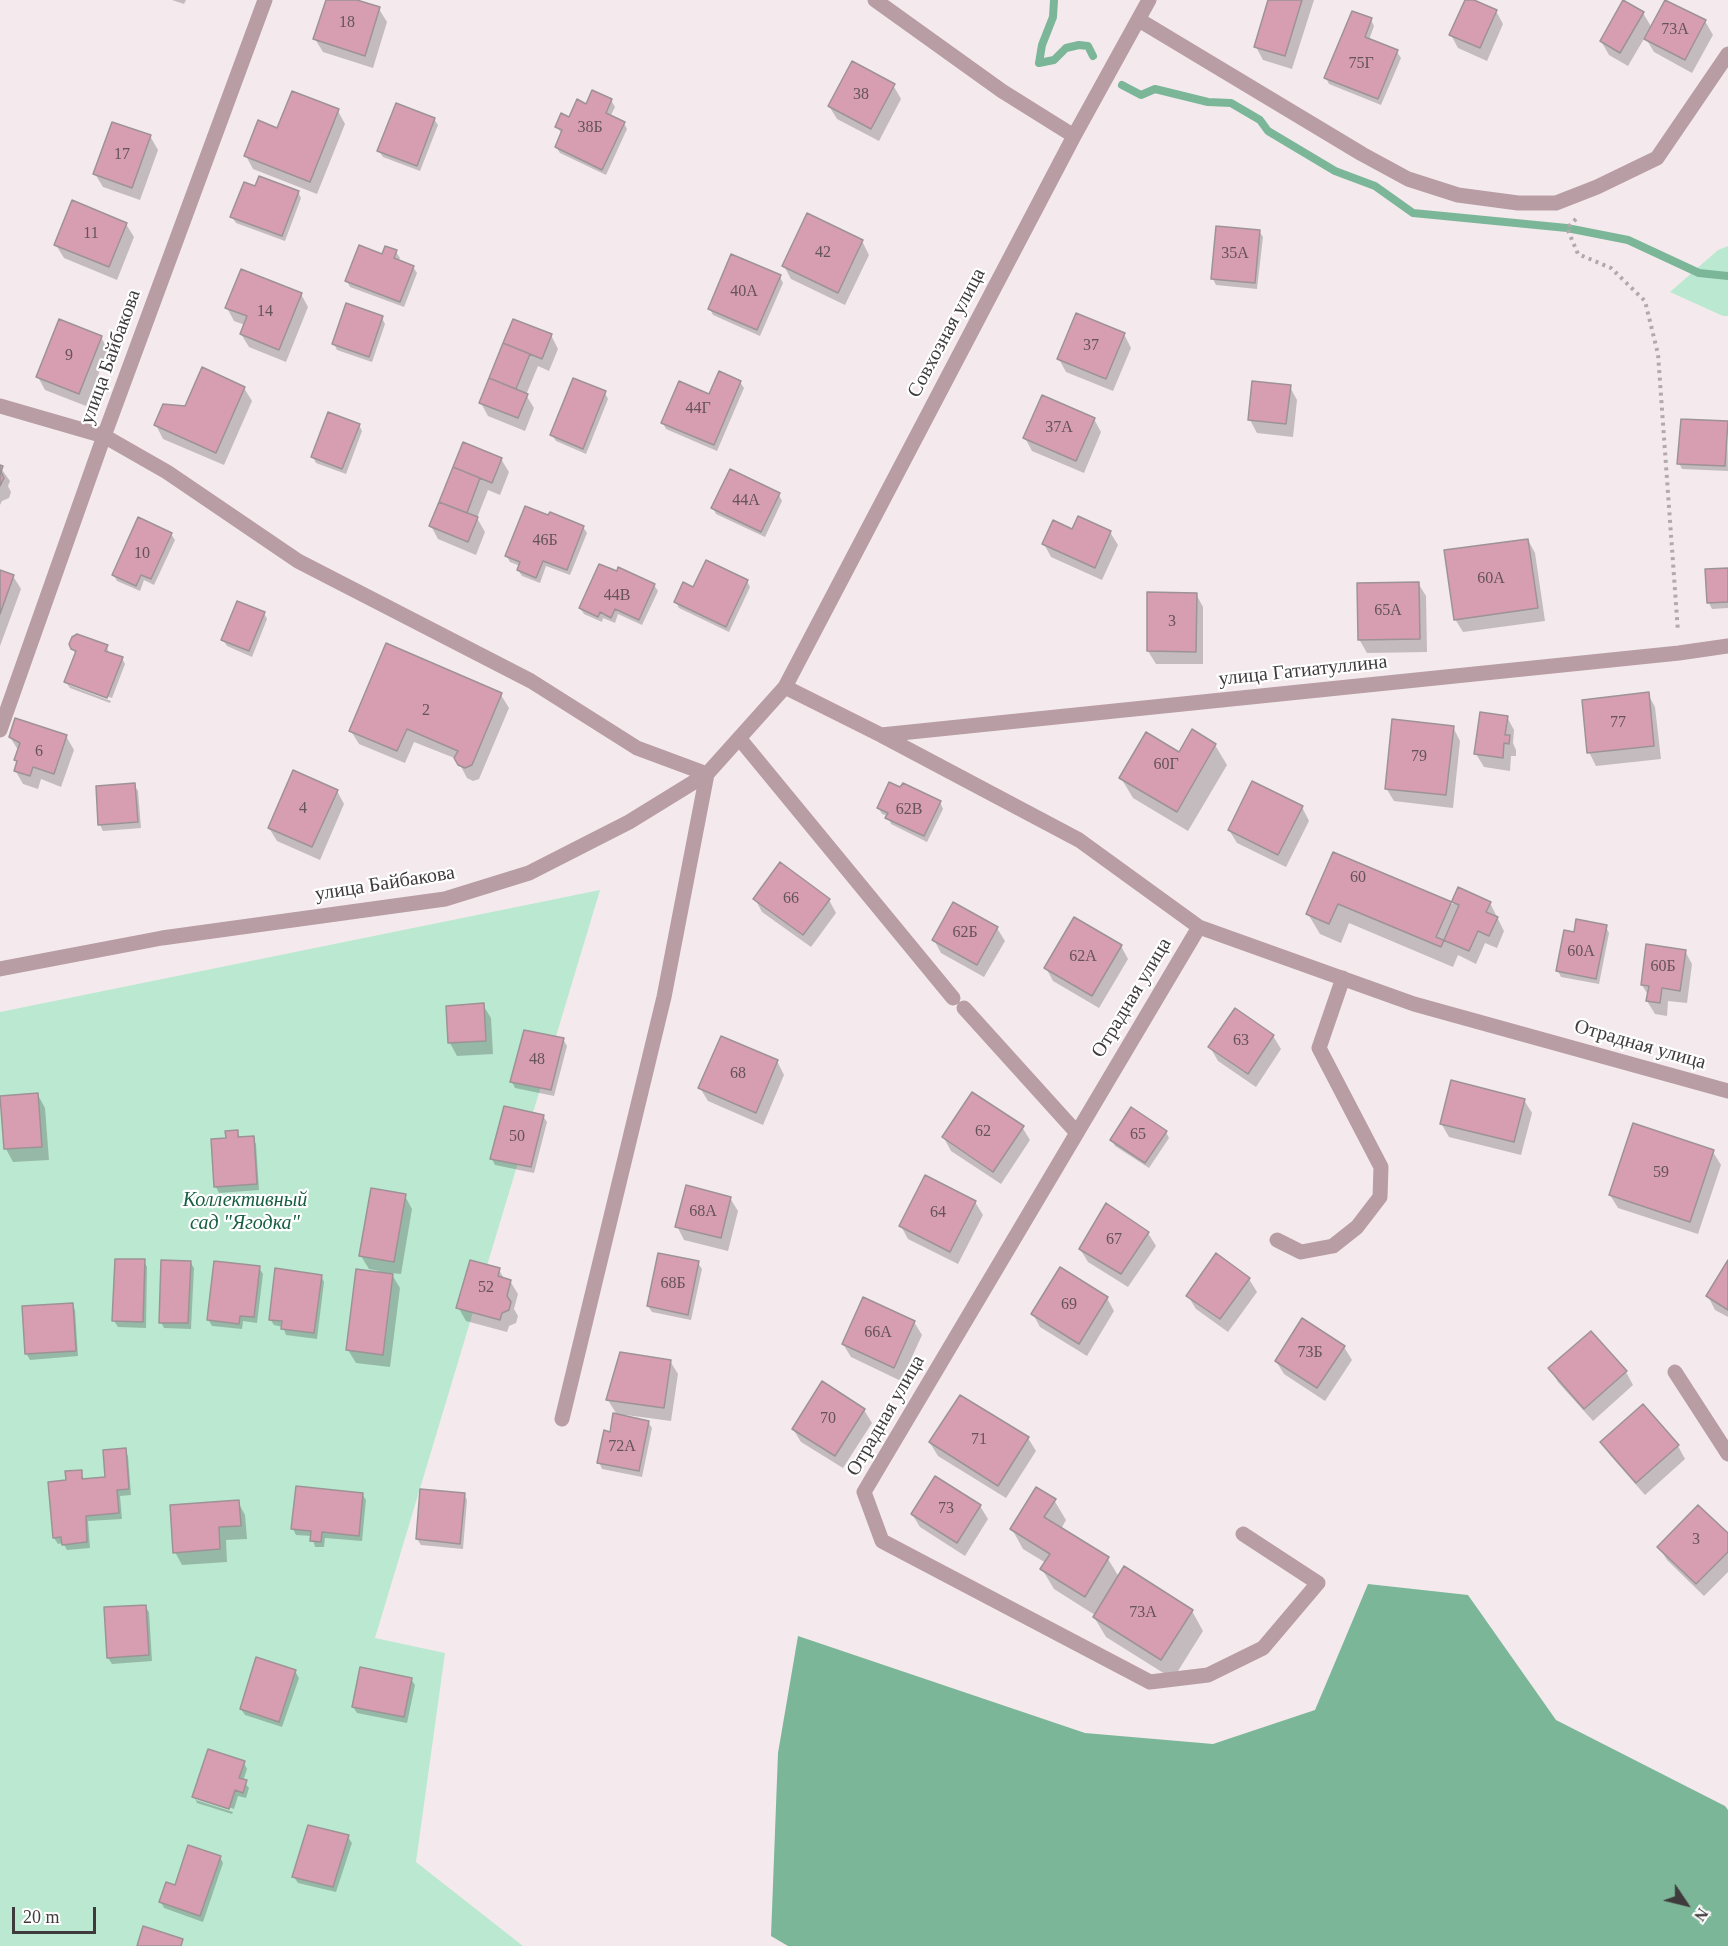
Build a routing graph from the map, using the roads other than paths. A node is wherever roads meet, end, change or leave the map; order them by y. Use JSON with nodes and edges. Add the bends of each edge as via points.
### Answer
{"nodes":[{"id":1,"x":265,"y":0,"type":"edge"},
{"id":2,"x":875,"y":0,"type":"edge"},
{"id":3,"x":1149,"y":0,"type":"edge"},
{"id":4,"x":1139,"y":20,"type":"junction"},
{"id":5,"x":1728,"y":54,"type":"edge"},
{"id":6,"x":1074,"y":136,"type":"junction"},
{"id":7,"x":0,"y":406,"type":"edge"},
{"id":8,"x":104,"y":436,"type":"junction"},
{"id":9,"x":1728,"y":646,"type":"edge"},
{"id":10,"x":785,"y":687,"type":"junction"},
{"id":11,"x":0,"y":730,"type":"edge"},
{"id":12,"x":881,"y":735,"type":"junction"},
{"id":13,"x":739,"y":738,"type":"junction"},
{"id":14,"x":707,"y":774,"type":"junction"},
{"id":15,"x":1199,"y":927,"type":"junction"},
{"id":16,"x":0,"y":969,"type":"edge"},
{"id":17,"x":1343,"y":978,"type":"junction"},
{"id":18,"x":1728,"y":1091,"type":"edge"},
{"id":19,"x":1077,"y":1133,"type":"junction"},
{"id":20,"x":1277,"y":1240,"type":"dead end"},
{"id":21,"x":1675,"y":1372,"type":"dead end"},
{"id":22,"x":562,"y":1419,"type":"dead end"},
{"id":23,"x":1728,"y":1454,"type":"edge"},
{"id":24,"x":1243,"y":1534,"type":"dead end"}],
"edges":[{"from":1,"to":8,"type":"street","name":"улица Байбакова"},
{"from":2,"to":6,"type":"street","via":[[1002,91]]},
{"from":3,"to":4,"type":"street","name":"Совхозная улица"},
{"from":4,"to":5,"type":"street","via":[[1408,179],[1458,195],[1518,203],[1556,203],[1657,158]]},
{"from":4,"to":6,"type":"street","name":"Совхозная улица"},
{"from":6,"to":10,"type":"street","name":"Совхозная улица"},
{"from":7,"to":8,"type":"street"},
{"from":8,"to":11,"type":"street","name":"улица Байбакова"},
{"from":8,"to":14,"type":"street","via":[[167,472],[298,561],[531,681],[637,748]]},
{"from":9,"to":12,"type":"street","name":"улица Гатиатуллина"},
{"from":10,"to":12,"type":"street","name":"Отрадная улица"},
{"from":10,"to":13,"type":"street","name":"улица Байбакова"},
{"from":12,"to":15,"type":"street","name":"Отрадная улица","via":[[1079,840]]},
{"from":13,"to":14,"type":"street","name":"улица Байбакова"},
{"from":13,"to":19,"type":"street","via":[[959,1003]]},
{"from":14,"to":16,"type":"street","name":"улица Байбакова","via":[[629,822],[529,873],[445,899],[162,938]]},
{"from":14,"to":22,"type":"street","via":[[664,997]]},
{"from":15,"to":17,"type":"street","name":"Отрадная улица"},
{"from":15,"to":19,"type":"street","name":"Отрадная улица"},
{"from":17,"to":18,"type":"street","name":"Отрадная улица","via":[[1414,1004]]},
{"from":17,"to":20,"type":"street","via":[[1319,1048],[1381,1167],[1380,1197],[1357,1227],[1333,1246],[1301,1252]]},
{"from":19,"to":24,"type":"street","name":"Отрадная улица","via":[[864,1492],[882,1540],[1150,1682],[1208,1675],[1263,1648],[1318,1583]]},
{"from":21,"to":23,"type":"street"}]}
